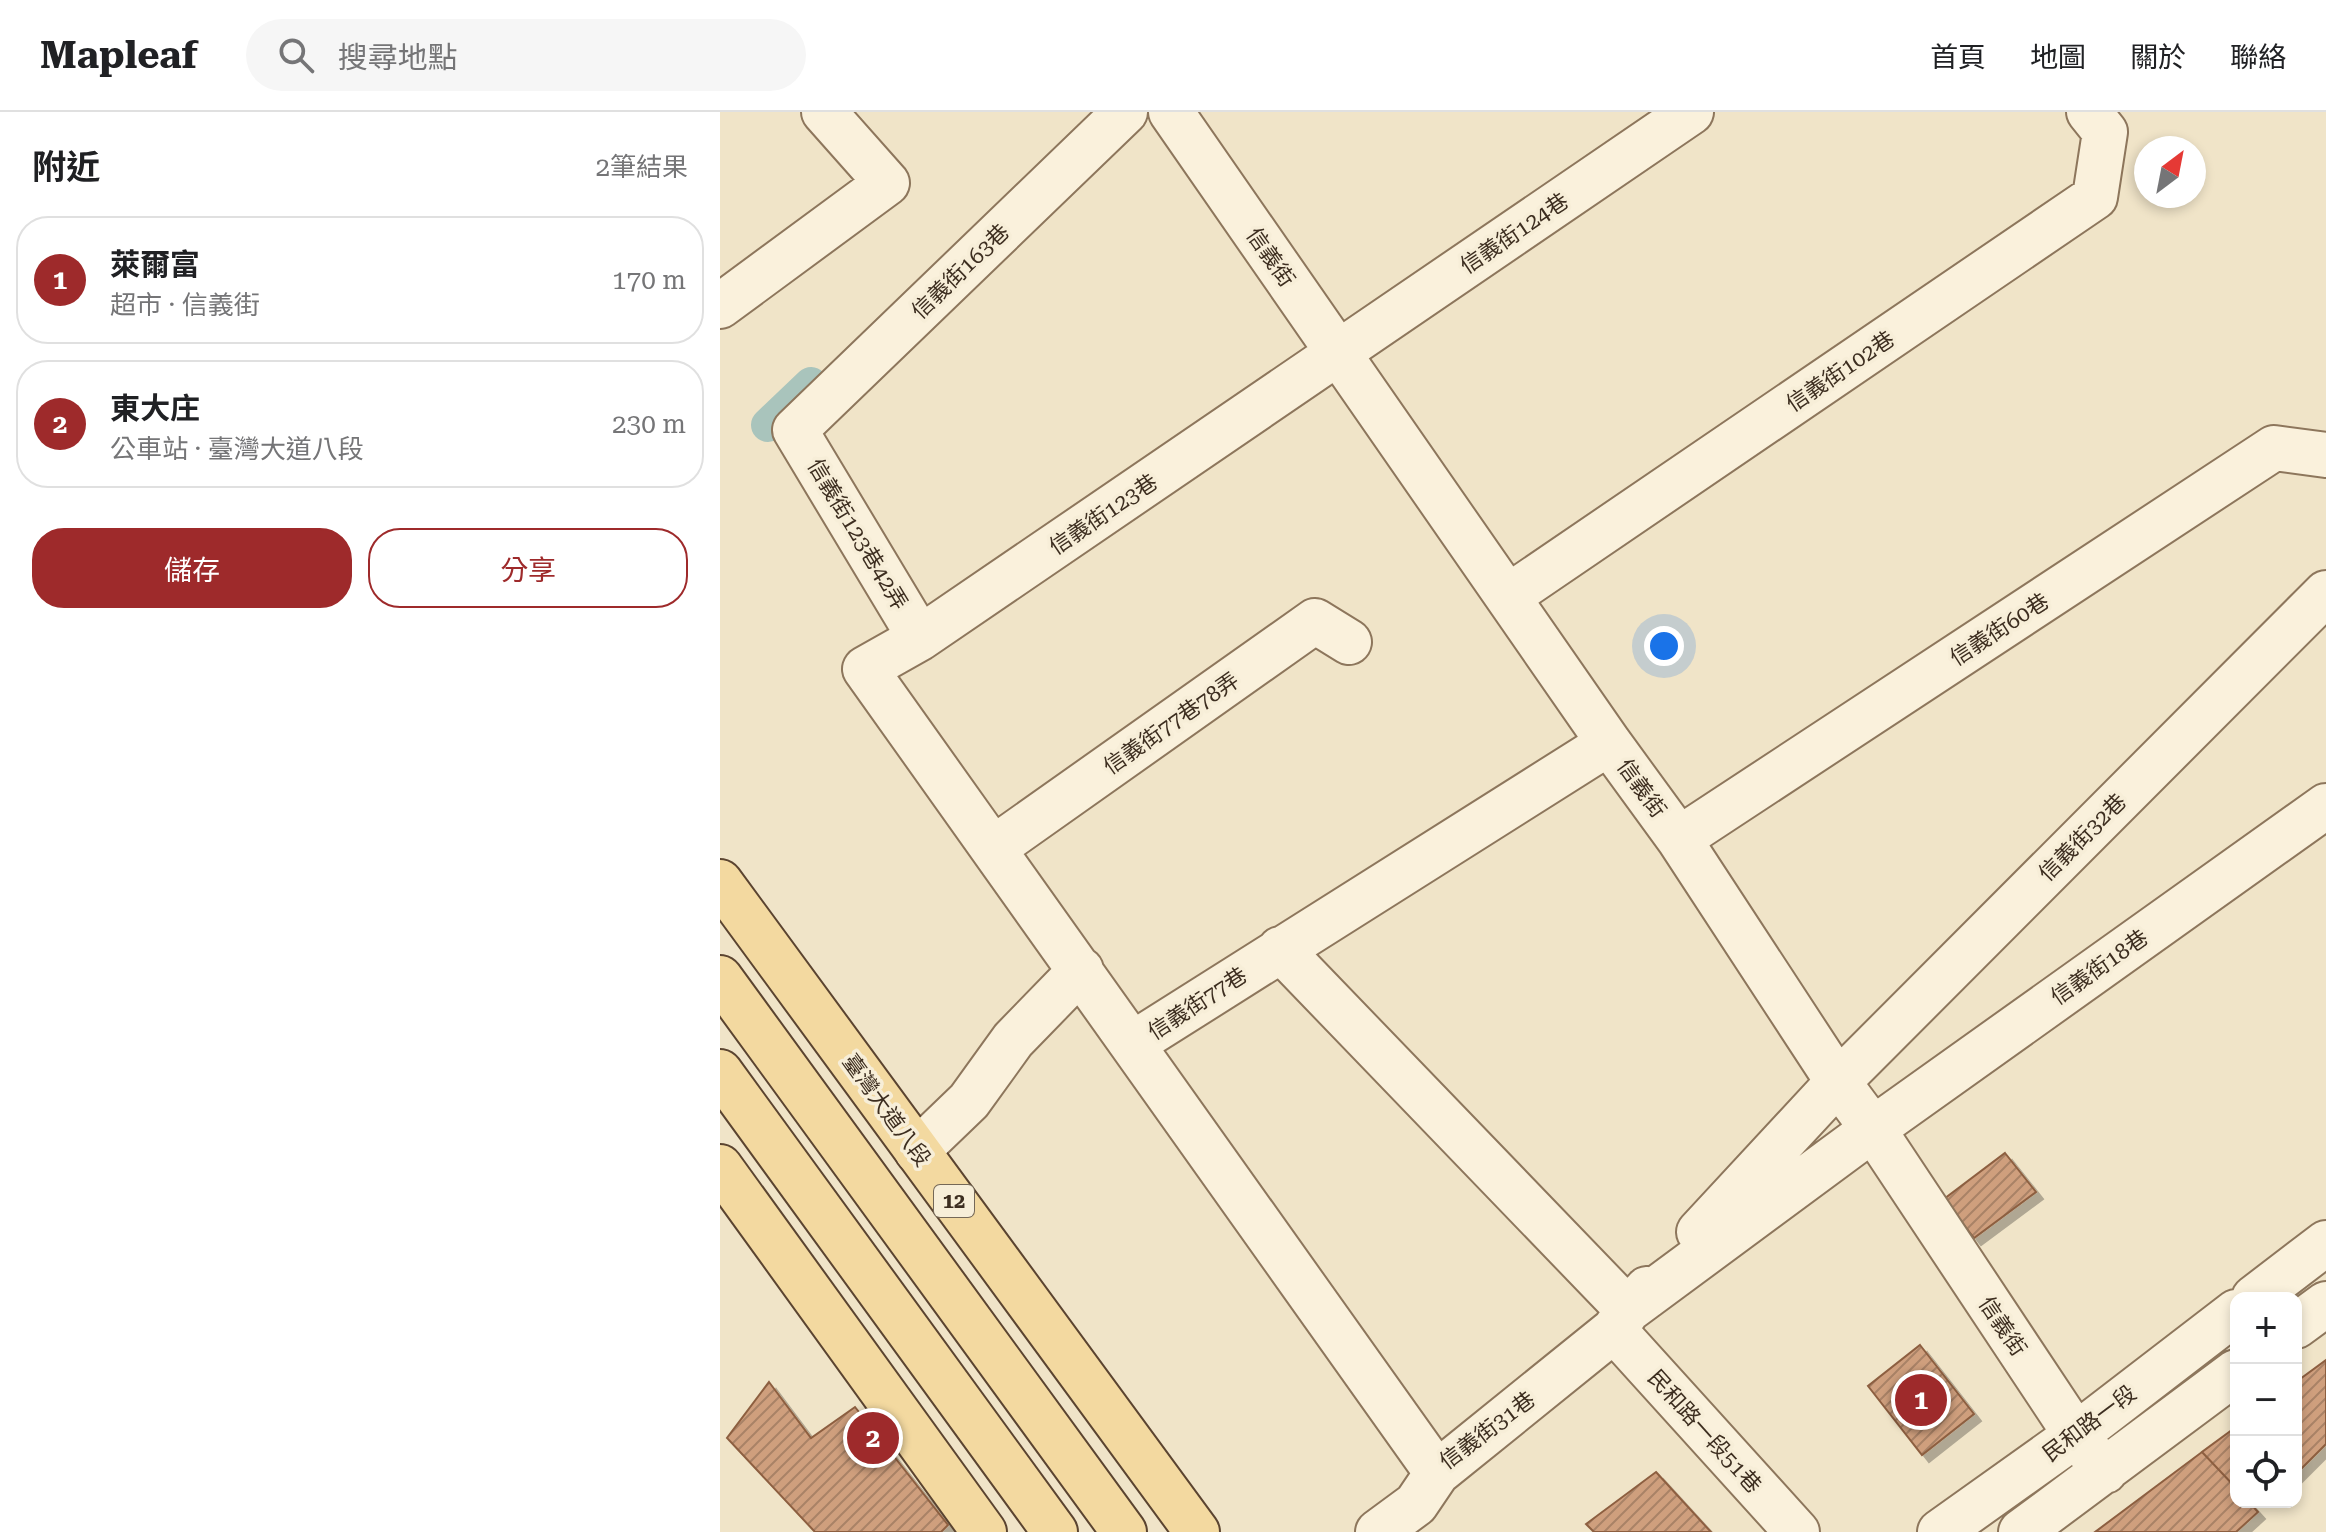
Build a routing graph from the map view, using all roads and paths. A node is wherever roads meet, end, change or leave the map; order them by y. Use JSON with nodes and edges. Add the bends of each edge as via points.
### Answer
{"nodes":[{"id":1,"x":824,"y":112,"type":"edge"},
{"id":2,"x":1125,"y":112,"type":"edge"},
{"id":3,"x":1171,"y":112,"type":"edge"},
{"id":4,"x":1691,"y":112,"type":"edge"},
{"id":5,"x":2089,"y":112,"type":"edge"},
{"id":6,"x":722,"y":300,"type":"edge"},
{"id":7,"x":1338,"y":354,"type":"junction"},
{"id":8,"x":795,"y":430,"type":"joint"},
{"id":9,"x":2326,"y":455,"type":"edge"},
{"id":10,"x":2326,"y":593,"type":"edge"},
{"id":11,"x":1509,"y":596,"type":"junction"},
{"id":12,"x":920,"y":638,"type":"junction"},
{"id":13,"x":1349,"y":642,"type":"dead end"},
{"id":14,"x":865,"y":669,"type":"joint"},
{"id":15,"x":1609,"y":743,"type":"junction"},
{"id":16,"x":2326,"y":806,"type":"edge"},
{"id":17,"x":1679,"y":839,"type":"junction"},
{"id":18,"x":994,"y":848,"type":"junction"},
{"id":19,"x":720,"y":882,"type":"edge"},
{"id":20,"x":1280,"y":949,"type":"junction"},
{"id":21,"x":1081,"y":970,"type":"junction"},
{"id":22,"x":720,"y":978,"type":"edge"},
{"id":23,"x":1134,"y":1043,"type":"junction"},
{"id":24,"x":720,"y":1072,"type":"edge"},
{"id":25,"x":1838,"y":1082,"type":"junction"},
{"id":26,"x":1873,"y":1129,"type":"junction"},
{"id":27,"x":917,"y":1151,"type":"junction"},
{"id":28,"x":720,"y":1167,"type":"edge"},
{"id":29,"x":2326,"y":1243,"type":"edge"},
{"id":30,"x":2262,"y":1292,"type":"edge"},
{"id":31,"x":2326,"y":1304,"type":"edge"},
{"id":32,"x":2230,"y":1317,"type":"edge"},
{"id":33,"x":1621,"y":1320,"type":"junction"},
{"id":34,"x":2302,"y":1322,"type":"edge"},
{"id":35,"x":2230,"y":1377,"type":"edge"},
{"id":36,"x":2076,"y":1435,"type":"junction"},
{"id":37,"x":2105,"y":1471,"type":"junction"},
{"id":38,"x":1437,"y":1473,"type":"junction"},
{"id":39,"x":1186,"y":1528,"type":"edge"},
{"id":40,"x":978,"y":1529,"type":"edge"},
{"id":41,"x":1055,"y":1532,"type":"edge"},
{"id":42,"x":1124,"y":1532,"type":"edge"},
{"id":43,"x":1378,"y":1532,"type":"edge"},
{"id":44,"x":1797,"y":1532,"type":"edge"},
{"id":45,"x":1940,"y":1532,"type":"edge"},
{"id":46,"x":2021,"y":1532,"type":"edge"}],
"edges":[{"from":1,"to":6,"type":"street","via":[[887,183]]},
{"from":2,"to":8,"type":"street","name":"信義街163巷"},
{"from":3,"to":7,"type":"street","name":"信義街"},
{"from":4,"to":7,"type":"street","name":"信義街124巷"},
{"from":5,"to":11,"type":"street","name":"信義街102巷","via":[[2105,132],[2095,197]]},
{"from":7,"to":11,"type":"street","name":"信義街"},
{"from":7,"to":12,"type":"street","name":"信義街123巷"},
{"from":8,"to":12,"type":"street","name":"信義街123巷42弄"},
{"from":9,"to":17,"type":"street","name":"信義街60巷","via":[[2274,448]]},
{"from":10,"to":25,"type":"street","name":"信義街32巷"},
{"from":11,"to":15,"type":"street","name":"信義街"},
{"from":12,"to":14,"type":"street","name":"信義街123巷"},
{"from":13,"to":18,"type":"street","name":"信義街77巷78弄","via":[[1315,621]]},
{"from":14,"to":18,"type":"street","name":"信義街77巷"},
{"from":15,"to":17,"type":"street","name":"信義街"},
{"from":15,"to":20,"type":"street","name":"信義街77巷"},
{"from":16,"to":26,"type":"street","name":"信義街18巷"},
{"from":17,"to":25,"type":"street","name":"信義街"},
{"from":18,"to":21,"type":"street","name":"信義街77巷"},
{"from":19,"to":27,"type":"main road","name":"臺灣大道八段","number":"12"},
{"from":20,"to":23,"type":"street","name":"信義街77巷"},
{"from":20,"to":33,"type":"street","name":"民和路一段51巷"},
{"from":21,"to":23,"type":"street","name":"信義街77巷"},
{"from":21,"to":27,"type":"street","via":[[1013,1040],[969,1101]]},
{"from":22,"to":42,"type":"main road","number":"12"},
{"from":23,"to":38,"type":"street","name":"信義街31巷"},
{"from":24,"to":41,"type":"main road"},
{"from":25,"to":26,"type":"street","name":"信義街"},
{"from":25,"to":33,"type":"street","name":"信義街32巷"},
{"from":26,"to":33,"type":"street","name":"信義街31巷"},
{"from":26,"to":36,"type":"street","name":"信義街"},
{"from":27,"to":39,"type":"main road","name":"臺灣大道八段","number":"12"},
{"from":28,"to":40,"type":"main road"},
{"from":29,"to":30,"type":"street"},
{"from":31,"to":34,"type":"street"},
{"from":32,"to":36,"type":"street","name":"民和路一段"},
{"from":33,"to":38,"type":"street","name":"信義街31巷"},
{"from":33,"to":44,"type":"street","name":"民和路一段51巷"},
{"from":35,"to":37,"type":"street"},
{"from":36,"to":37,"type":"street","name":"信義街"},
{"from":36,"to":45,"type":"street","name":"民和路一段"},
{"from":37,"to":46,"type":"street"},
{"from":38,"to":43,"type":"street","via":[[1416,1504]]}]}
